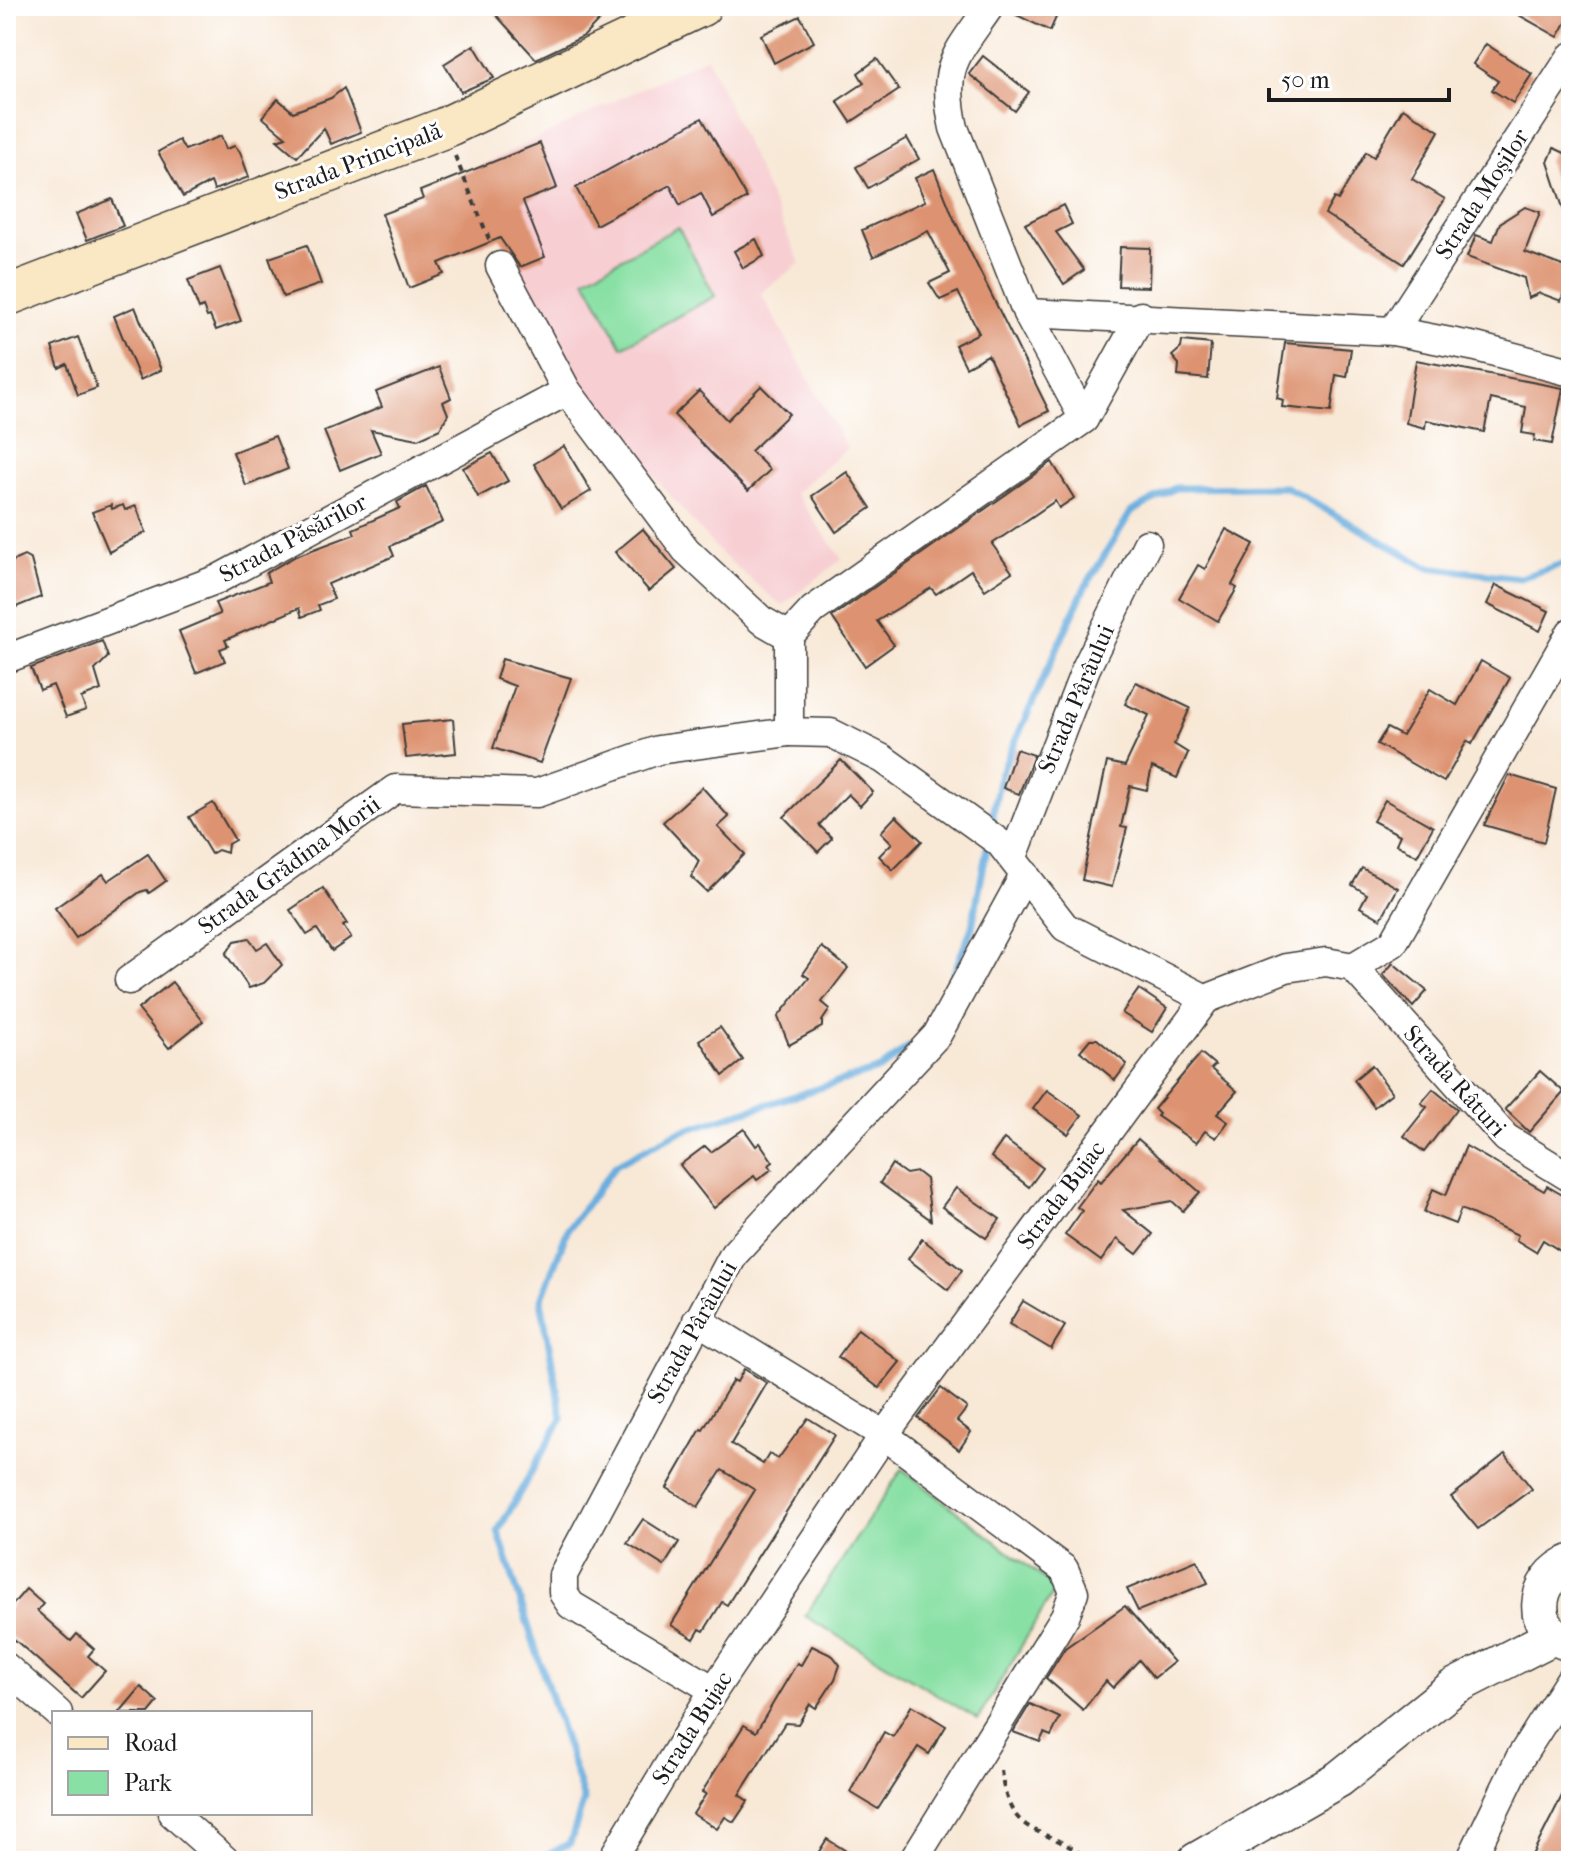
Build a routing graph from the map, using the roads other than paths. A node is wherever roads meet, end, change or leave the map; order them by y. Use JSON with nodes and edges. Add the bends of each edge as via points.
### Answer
{"nodes":[{"id":1,"x":701,"y":6,"type":"edge"},
{"id":2,"x":990,"y":6,"type":"edge"},
{"id":3,"x":1571,"y":57,"type":"edge"},
{"id":4,"x":500,"y":266,"type":"road end"},
{"id":5,"x":6,"y":296,"type":"edge"},
{"id":6,"x":1027,"y":313,"type":"junction"},
{"id":7,"x":1141,"y":316,"type":"junction"},
{"id":8,"x":1393,"y":331,"type":"junction"},
{"id":9,"x":1571,"y":372,"type":"edge"},
{"id":10,"x":567,"y":391,"type":"junction"},
{"id":11,"x":1084,"y":419,"type":"junction"},
{"id":12,"x":1147,"y":544,"type":"dead end"},
{"id":13,"x":1571,"y":632,"type":"edge"},
{"id":14,"x":789,"y":636,"type":"junction"},
{"id":15,"x":6,"y":659,"type":"edge"},
{"id":16,"x":789,"y":732,"type":"junction"},
{"id":17,"x":1013,"y":858,"type":"junction"},
{"id":18,"x":1353,"y":967,"type":"junction"},
{"id":19,"x":129,"y":980,"type":"dead end"},
{"id":20,"x":1206,"y":999,"type":"junction"},
{"id":21,"x":1571,"y":1178,"type":"edge"},
{"id":22,"x":697,"y":1320,"type":"junction"},
{"id":23,"x":884,"y":1435,"type":"junction"},
{"id":24,"x":1571,"y":1563,"type":"edge"},
{"id":25,"x":1562,"y":1640,"type":"edge"},
{"id":26,"x":6,"y":1667,"type":"edge"},
{"id":27,"x":1571,"y":1678,"type":"edge"},
{"id":28,"x":714,"y":1690,"type":"junction"},
{"id":29,"x":56,"y":1711,"type":"edge"},
{"id":30,"x":174,"y":1815,"type":"edge"},
{"id":31,"x":226,"y":1861,"type":"edge"},
{"id":32,"x":611,"y":1861,"type":"edge"},
{"id":33,"x":913,"y":1861,"type":"edge"},
{"id":34,"x":1196,"y":1861,"type":"edge"},
{"id":35,"x":1470,"y":1861,"type":"edge"}],
"edges":[{"from":1,"to":5,"type":"main road","name":"Strada Principală","via":[[444,128]]},
{"from":2,"to":6,"type":"street","via":[[949,68],[947,96],[954,128]]},
{"from":3,"to":8,"type":"street","name":"Strada Moșilor"},
{"from":4,"to":10,"type":"street"},
{"from":6,"to":7,"type":"street"},
{"from":6,"to":11,"type":"street"},
{"from":7,"to":8,"type":"street"},
{"from":7,"to":11,"type":"street"},
{"from":8,"to":9,"type":"street"},
{"from":10,"to":14,"type":"street","via":[[686,550],[761,620]]},
{"from":10,"to":15,"type":"street","name":"Strada Păsărilor","via":[[218,579]]},
{"from":11,"to":14,"type":"street","via":[[813,610]]},
{"from":12,"to":17,"type":"street","name":"Strada Pârâului","via":[[1086,668]]},
{"from":13,"to":18,"type":"street","via":[[1393,943]]},
{"from":14,"to":16,"type":"street"},
{"from":16,"to":17,"type":"street","name":"Strada Grădina Morii","via":[[831,733],[883,759]]},
{"from":16,"to":19,"type":"street","name":"Strada Grădina Morii","via":[[658,750],[537,793],[395,789]]},
{"from":17,"to":20,"type":"street","name":"Strada Grădina Morii","via":[[1065,927]]},
{"from":17,"to":22,"type":"street","name":"Strada Pârâului","via":[[937,1035],[734,1254]]},
{"from":18,"to":20,"type":"street","via":[[1326,962],[1286,968]]},
{"from":18,"to":21,"type":"street","name":"Strada Râturi","via":[[1506,1138]]},
{"from":20,"to":23,"type":"street","name":"Strada Bujac"},
{"from":22,"to":23,"type":"street"},
{"from":22,"to":28,"type":"street","name":"Strada Pârâului","via":[[569,1559],[563,1593],[571,1605]]},
{"from":23,"to":28,"type":"street","name":"Strada Bujac"},
{"from":23,"to":33,"type":"street","via":[[1064,1569],[1074,1592],[1065,1616]]},
{"from":24,"to":25,"type":"street","via":[[1551,1574],[1540,1596],[1542,1620]]},
{"from":25,"to":34,"type":"street","via":[[1454,1687],[1339,1779]]},
{"from":26,"to":29,"type":"street"},
{"from":27,"to":35,"type":"street","via":[[1520,1758]]},
{"from":28,"to":32,"type":"street","name":"Strada Bujac"},
{"from":30,"to":31,"type":"street"}]}
